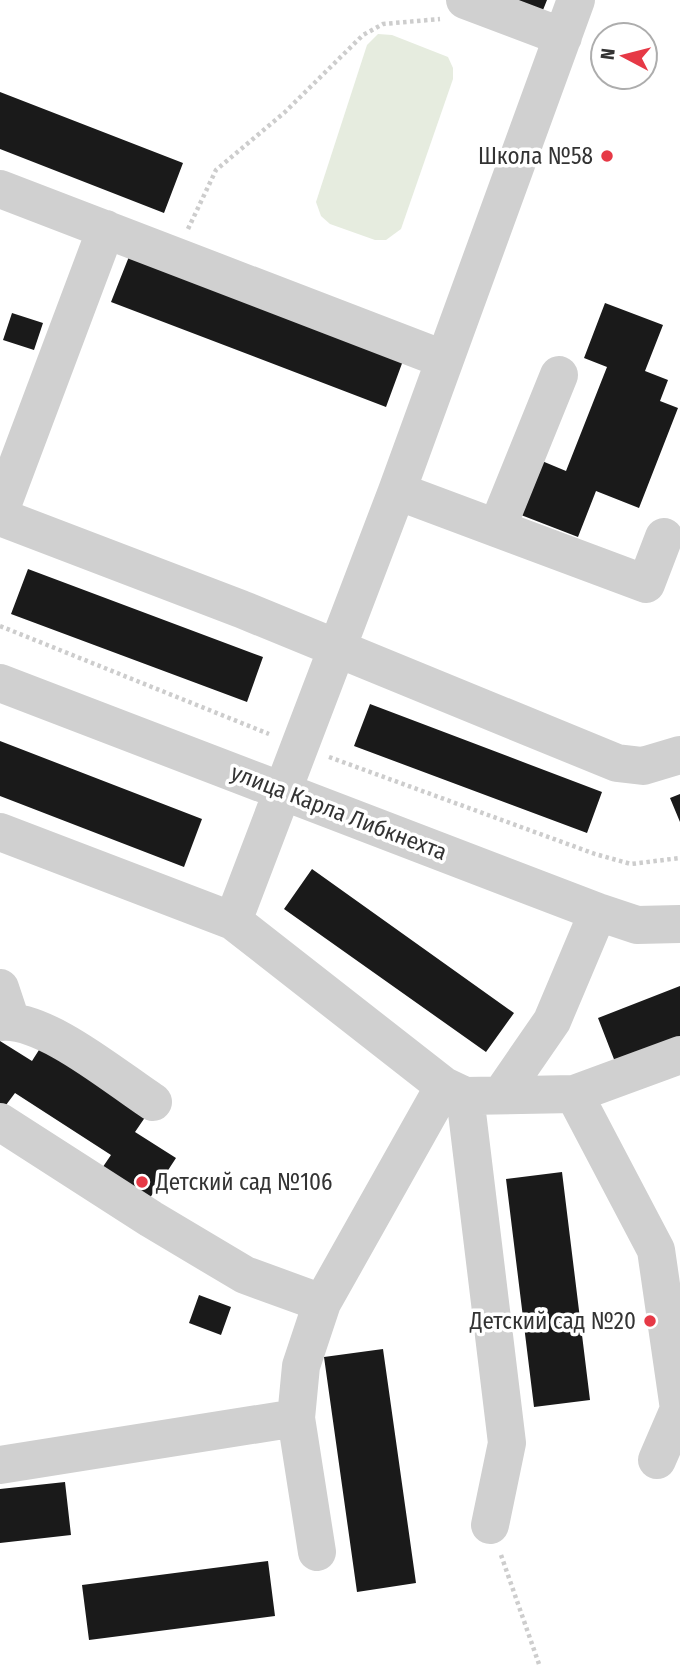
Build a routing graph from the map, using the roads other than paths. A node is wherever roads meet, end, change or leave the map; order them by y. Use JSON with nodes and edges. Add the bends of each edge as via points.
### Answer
{"nodes":[{"id":1,"x":576,"y":0,"type":"edge"},
{"id":2,"x":457,"y":9,"type":"edge"},
{"id":3,"x":562,"y":37,"type":"junction"},
{"id":4,"x":0,"y":189,"type":"edge"},
{"id":5,"x":106,"y":229,"type":"junction"},
{"id":6,"x":443,"y":359,"type":"junction"},
{"id":7,"x":559,"y":375,"type":"dead end"},
{"id":8,"x":397,"y":491,"type":"junction"},
{"id":9,"x":0,"y":511,"type":"edge"},
{"id":10,"x":0,"y":517,"type":"edge"},
{"id":11,"x":497,"y":528,"type":"junction"},
{"id":12,"x":664,"y":537,"type":"dead end"},
{"id":13,"x":335,"y":649,"type":"junction"},
{"id":14,"x":0,"y":683,"type":"edge"},
{"id":15,"x":680,"y":754,"type":"edge"},
{"id":16,"x":284,"y":790,"type":"junction"},
{"id":17,"x":0,"y":832,"type":"edge"},
{"id":18,"x":598,"y":912,"type":"junction"},
{"id":19,"x":233,"y":920,"type":"junction"},
{"id":20,"x":680,"y":924,"type":"edge"},
{"id":21,"x":4,"y":1010,"type":"edge"},
{"id":22,"x":680,"y":1055,"type":"edge"},
{"id":23,"x":470,"y":1092,"type":"junction"},
{"id":24,"x":574,"y":1094,"type":"junction"},
{"id":25,"x":153,"y":1102,"type":"dead end"},
{"id":26,"x":0,"y":1122,"type":"edge"},
{"id":27,"x":668,"y":1248,"type":"edge"},
{"id":28,"x":323,"y":1303,"type":"junction"},
{"id":29,"x":678,"y":1380,"type":"edge"},
{"id":30,"x":296,"y":1418,"type":"junction"},
{"id":31,"x":657,"y":1460,"type":"dead end"},
{"id":32,"x":0,"y":1465,"type":"edge"},
{"id":33,"x":490,"y":1524,"type":"road end"},
{"id":34,"x":317,"y":1552,"type":"dead end"}],
"edges":[{"from":1,"to":3,"type":"street"},
{"from":2,"to":3,"type":"street"},
{"from":3,"to":6,"type":"street"},
{"from":4,"to":5,"type":"street"},
{"from":5,"to":6,"type":"street"},
{"from":5,"to":9,"type":"street"},
{"from":6,"to":8,"type":"street"},
{"from":7,"to":11,"type":"street"},
{"from":8,"to":11,"type":"street"},
{"from":8,"to":13,"type":"street"},
{"from":10,"to":13,"type":"street"},
{"from":11,"to":12,"type":"street","via":[[646,584]]},
{"from":13,"to":15,"type":"street","via":[[617,763],[643,766]]},
{"from":13,"to":16,"type":"street"},
{"from":14,"to":16,"type":"street","name":"улица Карла Либкнехта"},
{"from":16,"to":18,"type":"street","name":"улица Карла Либкнехта"},
{"from":16,"to":19,"type":"street"},
{"from":17,"to":19,"type":"street"},
{"from":18,"to":20,"type":"street","name":"улица Карла Либкнехта","via":[[637,925]]},
{"from":18,"to":23,"type":"street","via":[[552,1021]]},
{"from":19,"to":23,"type":"street"},
{"from":21,"to":25,"type":"street","via":[[48,1033]]},
{"from":22,"to":24,"type":"street"},
{"from":23,"to":24,"type":"street"},
{"from":23,"to":28,"type":"street"},
{"from":23,"to":33,"type":"street","via":[[507,1443]]},
{"from":24,"to":27,"type":"street"},
{"from":26,"to":28,"type":"street","via":[[245,1275]]},
{"from":27,"to":29,"type":"street"},
{"from":28,"to":30,"type":"street","via":[[301,1366]]},
{"from":29,"to":31,"type":"street","via":[[679,1409]]},
{"from":30,"to":32,"type":"street"},
{"from":30,"to":34,"type":"street"}]}
